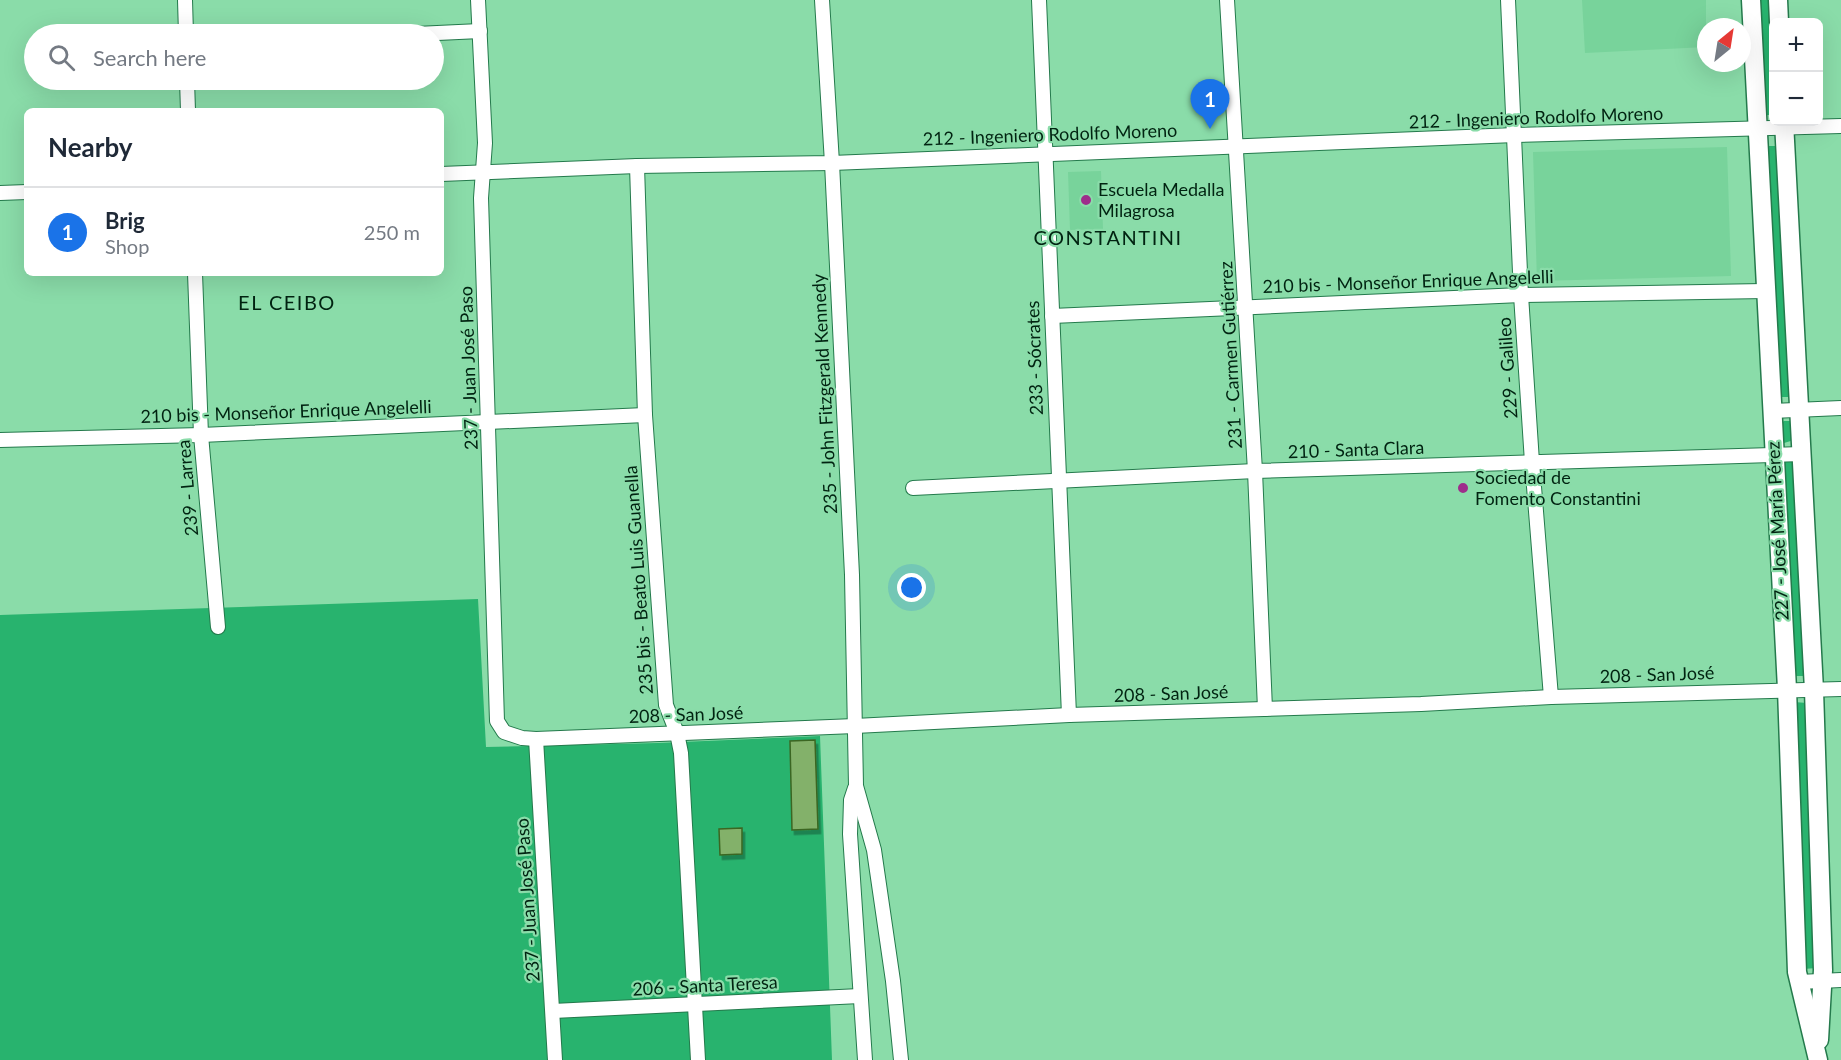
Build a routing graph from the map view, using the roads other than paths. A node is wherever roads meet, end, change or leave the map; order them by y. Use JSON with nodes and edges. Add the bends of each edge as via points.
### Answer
{"nodes":[{"id":1,"x":185,"y":0,"type":"edge"},
{"id":2,"x":478,"y":0,"type":"edge"},
{"id":3,"x":822,"y":0,"type":"edge"},
{"id":4,"x":1039,"y":0,"type":"edge"},
{"id":5,"x":1227,"y":0,"type":"edge"},
{"id":6,"x":1508,"y":0,"type":"edge"},
{"id":7,"x":1751,"y":0,"type":"edge"},
{"id":8,"x":1778,"y":0,"type":"edge"},
{"id":9,"x":1779,"y":18,"type":"edge"},
{"id":10,"x":186,"y":24,"type":"edge"},
{"id":11,"x":480,"y":31,"type":"junction"},
{"id":12,"x":444,"y":33,"type":"edge"},
{"id":13,"x":188,"y":90,"type":"edge"},
{"id":14,"x":189,"y":108,"type":"edge"},
{"id":15,"x":1779,"y":126,"type":"edge"},
{"id":16,"x":1784,"y":126,"type":"edge"},
{"id":17,"x":1823,"y":126,"type":"edge"},
{"id":18,"x":1841,"y":126,"type":"edge"},
{"id":19,"x":1758,"y":130,"type":"junction"},
{"id":20,"x":1515,"y":135,"type":"junction"},
{"id":21,"x":1236,"y":146,"type":"junction"},
{"id":22,"x":1045,"y":153,"type":"junction"},
{"id":23,"x":832,"y":163,"type":"junction"},
{"id":24,"x":638,"y":166,"type":"junction"},
{"id":25,"x":483,"y":172,"type":"junction"},
{"id":26,"x":444,"y":174,"type":"edge"},
{"id":27,"x":24,"y":192,"type":"edge"},
{"id":28,"x":0,"y":194,"type":"edge"},
{"id":29,"x":195,"y":276,"type":"edge"},
{"id":30,"x":1765,"y":291,"type":"junction"},
{"id":31,"x":1521,"y":295,"type":"junction"},
{"id":32,"x":1246,"y":307,"type":"junction"},
{"id":33,"x":1052,"y":316,"type":"junction"},
{"id":34,"x":1841,"y":408,"type":"edge"},
{"id":35,"x":1800,"y":409,"type":"junction"},
{"id":36,"x":1771,"y":411,"type":"junction"},
{"id":37,"x":645,"y":415,"type":"junction"},
{"id":38,"x":489,"y":422,"type":"junction"},
{"id":39,"x":201,"y":435,"type":"junction"},
{"id":40,"x":0,"y":440,"type":"edge"},
{"id":41,"x":1801,"y":454,"type":"junction"},
{"id":42,"x":1773,"y":455,"type":"junction"},
{"id":43,"x":1532,"y":462,"type":"junction"},
{"id":44,"x":1256,"y":471,"type":"junction"},
{"id":45,"x":1058,"y":481,"type":"junction"},
{"id":46,"x":913,"y":488,"type":"dead end"},
{"id":47,"x":219,"y":627,"type":"dead end"},
{"id":48,"x":1841,"y":688,"type":"edge"},
{"id":49,"x":1786,"y":689,"type":"junction"},
{"id":50,"x":1814,"y":690,"type":"junction"},
{"id":51,"x":1551,"y":697,"type":"junction"},
{"id":52,"x":1265,"y":709,"type":"junction"},
{"id":53,"x":1069,"y":715,"type":"junction"},
{"id":54,"x":855,"y":726,"type":"junction"},
{"id":55,"x":504,"y":732,"type":"joint"},
{"id":56,"x":677,"y":734,"type":"junction"},
{"id":57,"x":536,"y":739,"type":"junction"},
{"id":58,"x":856,"y":786,"type":"junction"},
{"id":59,"x":1841,"y":980,"type":"edge"},
{"id":60,"x":1822,"y":981,"type":"junction"},
{"id":61,"x":1799,"y":982,"type":"junction"},
{"id":62,"x":860,"y":996,"type":"junction"},
{"id":63,"x":694,"y":1004,"type":"junction"},
{"id":64,"x":553,"y":1011,"type":"junction"},
{"id":65,"x":555,"y":1060,"type":"edge"},
{"id":66,"x":698,"y":1060,"type":"edge"},
{"id":67,"x":865,"y":1060,"type":"edge"},
{"id":68,"x":901,"y":1060,"type":"edge"},
{"id":69,"x":1818,"y":1060,"type":"edge"}],
"edges":[{"from":1,"to":10,"type":"street"},
{"from":2,"to":11,"type":"street","name":"237 - Juan José Paso"},
{"from":3,"to":23,"type":"street","name":"235 - John Fitzgerald Kennedy"},
{"from":4,"to":22,"type":"street","name":"233 - Sócrates"},
{"from":5,"to":21,"type":"street","name":"231 - Carmen Gutiérrez"},
{"from":6,"to":20,"type":"street","name":"229 - Galileo"},
{"from":7,"to":19,"type":"street","name":"227 - José María Pérez"},
{"from":8,"to":9,"type":"street"},
{"from":11,"to":12,"type":"street"},
{"from":11,"to":25,"type":"street","name":"237 - Juan José Paso"},
{"from":13,"to":14,"type":"street"},
{"from":15,"to":19,"type":"street","name":"212 - Ingeniero Rodolfo Moreno"},
{"from":16,"to":35,"type":"street","name":"227 - José María Pérez"},
{"from":17,"to":18,"type":"street","name":"212 - Ingeniero Rodolfo Moreno"},
{"from":19,"to":20,"type":"street","name":"212 - Ingeniero Rodolfo Moreno"},
{"from":19,"to":30,"type":"street","name":"227 - José María Pérez"},
{"from":20,"to":21,"type":"street","name":"212 - Ingeniero Rodolfo Moreno"},
{"from":20,"to":31,"type":"street","name":"229 - Galileo"},
{"from":21,"to":22,"type":"street","name":"212 - Ingeniero Rodolfo Moreno"},
{"from":21,"to":32,"type":"street","name":"231 - Carmen Gutiérrez"},
{"from":22,"to":23,"type":"street","name":"212 - Ingeniero Rodolfo Moreno"},
{"from":22,"to":33,"type":"street","name":"233 - Sócrates"},
{"from":23,"to":24,"type":"street","name":"212 - Ingeniero Rodolfo Moreno"},
{"from":23,"to":54,"type":"street","name":"235 - John Fitzgerald Kennedy","via":[[852,575]]},
{"from":24,"to":25,"type":"street","name":"212 - Ingeniero Rodolfo Moreno"},
{"from":24,"to":37,"type":"street","name":"235 bis - Beato Luis Guanella"},
{"from":25,"to":26,"type":"street","name":"212 - Ingeniero Rodolfo Moreno"},
{"from":25,"to":38,"type":"street","name":"237 - Juan José Paso"},
{"from":27,"to":28,"type":"street"},
{"from":29,"to":39,"type":"street","name":"239 - Larrea"},
{"from":30,"to":31,"type":"street","name":"210 bis - Monseñor Enrique Angelelli"},
{"from":30,"to":36,"type":"street","name":"227 - José María Pérez"},
{"from":31,"to":32,"type":"street","name":"210 bis - Monseñor Enrique Angelelli"},
{"from":31,"to":43,"type":"street","name":"229 - Galileo"},
{"from":32,"to":33,"type":"street","name":"210 bis - Monseñor Enrique Angelelli"},
{"from":32,"to":44,"type":"street","name":"231 - Carmen Gutiérrez"},
{"from":33,"to":45,"type":"street","name":"233 - Sócrates"},
{"from":34,"to":35,"type":"street"},
{"from":35,"to":36,"type":"street"},
{"from":35,"to":41,"type":"street","name":"227 - José María Pérez"},
{"from":36,"to":42,"type":"street","name":"227 - José María Pérez"},
{"from":37,"to":38,"type":"street","name":"210 bis - Monseñor Enrique Angelelli"},
{"from":37,"to":56,"type":"street","name":"235 bis - Beato Luis Guanella","via":[[666,705]]},
{"from":38,"to":39,"type":"street","name":"210 bis - Monseñor Enrique Angelelli"},
{"from":38,"to":55,"type":"street","name":"237 - Juan José Paso","via":[[497,721]]},
{"from":39,"to":40,"type":"street","name":"210 bis - Monseñor Enrique Angelelli"},
{"from":39,"to":47,"type":"street","name":"239 - Larrea"},
{"from":41,"to":42,"type":"street","name":"210 - Santa Clara"},
{"from":41,"to":50,"type":"street","name":"227 - José María Pérez"},
{"from":42,"to":43,"type":"street","name":"210 - Santa Clara"},
{"from":42,"to":49,"type":"street","name":"227 - José María Pérez"},
{"from":43,"to":44,"type":"street","name":"210 - Santa Clara"},
{"from":43,"to":51,"type":"street","name":"229 - Galileo"},
{"from":44,"to":45,"type":"street","name":"210 - Santa Clara"},
{"from":44,"to":52,"type":"street","name":"231 - Carmen Gutiérrez"},
{"from":45,"to":46,"type":"street","name":"210 - Santa Clara"},
{"from":45,"to":53,"type":"street","name":"233 - Sócrates"},
{"from":48,"to":50,"type":"street","name":"208 - San José"},
{"from":49,"to":50,"type":"street","name":"208 - San José"},
{"from":49,"to":51,"type":"street","name":"208 - San José"},
{"from":49,"to":61,"type":"street","name":"227 - José María Pérez"},
{"from":50,"to":60,"type":"street","name":"227 - José María Pérez"},
{"from":51,"to":52,"type":"street","name":"208 - San José"},
{"from":52,"to":53,"type":"street","name":"208 - San José"},
{"from":53,"to":54,"type":"street","name":"208 - San José"},
{"from":54,"to":56,"type":"street","name":"208 - San José"},
{"from":54,"to":58,"type":"street","name":"235 - John Fitzgerald Kennedy"},
{"from":55,"to":57,"type":"street","name":"208 - San José"},
{"from":56,"to":57,"type":"street","name":"208 - San José"},
{"from":56,"to":63,"type":"street","name":"235 bis - Beato Luis Guanella"},
{"from":57,"to":64,"type":"street","name":"237 - Juan José Paso"},
{"from":58,"to":62,"type":"street","name":"235 - John Fitzgerald Kennedy","via":[[851,800],[850,834]]},
{"from":58,"to":68,"type":"street","name":"235 - John Fitzgerald Kennedy","via":[[874,850]]},
{"from":59,"to":60,"type":"street"},
{"from":60,"to":61,"type":"street"},
{"from":60,"to":69,"type":"street","name":"227 - José María Pérez"},
{"from":61,"to":69,"type":"street","name":"227 - José María Pérez"},
{"from":62,"to":63,"type":"street","name":"206 - Santa Teresa"},
{"from":62,"to":67,"type":"street","name":"235 - John Fitzgerald Kennedy"},
{"from":63,"to":64,"type":"street","name":"206 - Santa Teresa"},
{"from":63,"to":66,"type":"street","name":"235 bis - Beato Luis Guanella"},
{"from":64,"to":65,"type":"street","name":"237 - Juan José Paso"}]}
